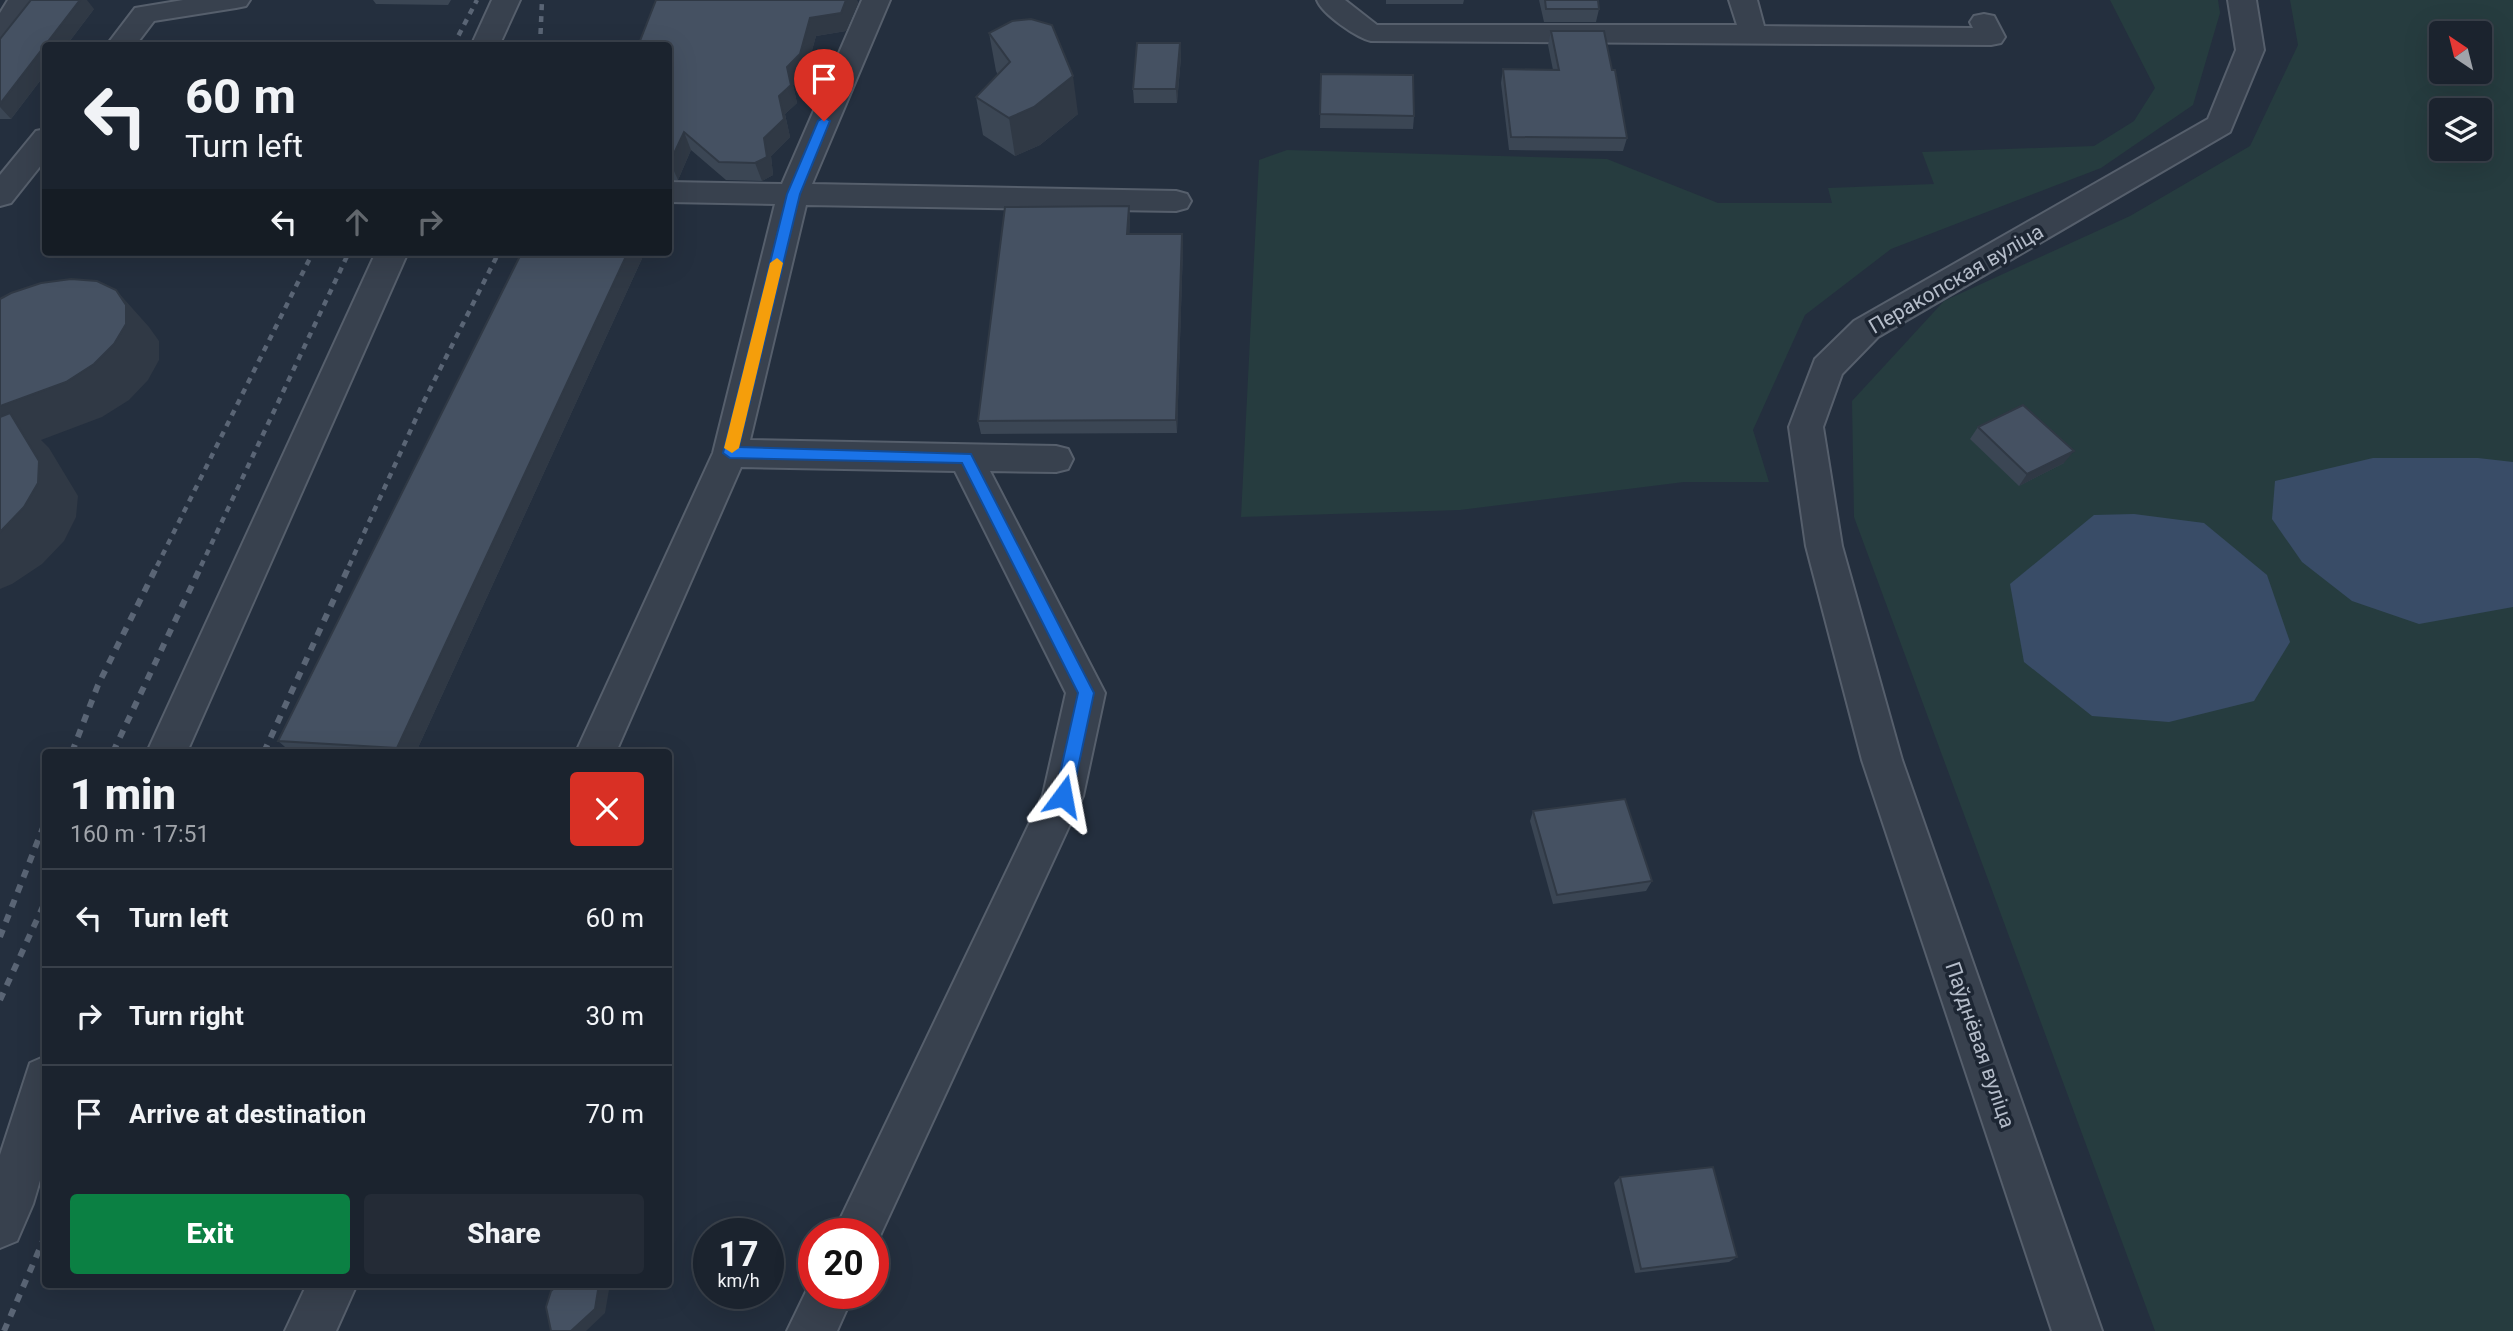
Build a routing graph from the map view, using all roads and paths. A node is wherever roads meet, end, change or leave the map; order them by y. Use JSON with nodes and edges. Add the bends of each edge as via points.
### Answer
{"nodes":[{"id":1,"x":22,"y":0,"type":"edge"},
{"id":2,"x":236,"y":0,"type":"edge"},
{"id":3,"x":506,"y":0,"type":"edge"},
{"id":4,"x":876,"y":0,"type":"edge"},
{"id":5,"x":1331,"y":0,"type":"edge"},
{"id":6,"x":1743,"y":0,"type":"edge"},
{"id":7,"x":2242,"y":0,"type":"edge"},
{"id":8,"x":1984,"y":22,"type":"dead end"},
{"id":9,"x":1754,"y":34,"type":"junction"},
{"id":10,"x":0,"y":35,"type":"edge"},
{"id":11,"x":123,"y":42,"type":"edge"},
{"id":12,"x":487,"y":42,"type":"edge"},
{"id":13,"x":42,"y":143,"type":"edge"},
{"id":14,"x":672,"y":192,"type":"edge"},
{"id":15,"x":793,"y":194,"type":"junction"},
{"id":16,"x":0,"y":195,"type":"edge"},
{"id":17,"x":1176,"y":201,"type":"dead end"},
{"id":18,"x":390,"y":256,"type":"edge"},
{"id":19,"x":730,"y":453,"type":"junction"},
{"id":20,"x":966,"y":458,"type":"junction"},
{"id":21,"x":1056,"y":459,"type":"dead end"},
{"id":22,"x":168,"y":749,"type":"edge"},
{"id":23,"x":597,"y":749,"type":"edge"},
{"id":24,"x":1882,"y":760,"type":"joint"},
{"id":25,"x":42,"y":1093,"type":"edge"},
{"id":26,"x":865,"y":1218,"type":"edge"},
{"id":27,"x":0,"y":1224,"type":"edge"},
{"id":28,"x":331,"y":1288,"type":"edge"},
{"id":29,"x":821,"y":1309,"type":"edge"},
{"id":30,"x":310,"y":1331,"type":"edge"},
{"id":31,"x":811,"y":1331,"type":"edge"},
{"id":32,"x":2077,"y":1331,"type":"edge"}],
"edges":[{"from":1,"to":10,"type":"street"},
{"from":2,"to":11,"type":"street","via":[[145,14]]},
{"from":3,"to":12,"type":"street"},
{"from":4,"to":15,"type":"street"},
{"from":5,"to":9,"type":"street","via":[[1371,33]]},
{"from":6,"to":9,"type":"street"},
{"from":7,"to":24,"type":"street","name":"Перакопская вуліца","via":[[2250,50],[2220,125],[1866,328],[1827,368],[1806,427],[1824,546]]},
{"from":8,"to":9,"type":"street","via":[[1992,37]]},
{"from":13,"to":16,"type":"street"},
{"from":14,"to":15,"type":"street"},
{"from":15,"to":17,"type":"street"},
{"from":15,"to":19,"type":"street"},
{"from":18,"to":22,"type":"street"},
{"from":19,"to":20,"type":"street"},
{"from":19,"to":23,"type":"street"},
{"from":20,"to":21,"type":"street"},
{"from":20,"to":26,"type":"street","via":[[1086,693],[1063,796]]},
{"from":24,"to":32,"type":"street","name":"Паўднёвая вуліца"},
{"from":25,"to":27,"type":"street"},
{"from":28,"to":30,"type":"street"},
{"from":29,"to":31,"type":"street"}]}
